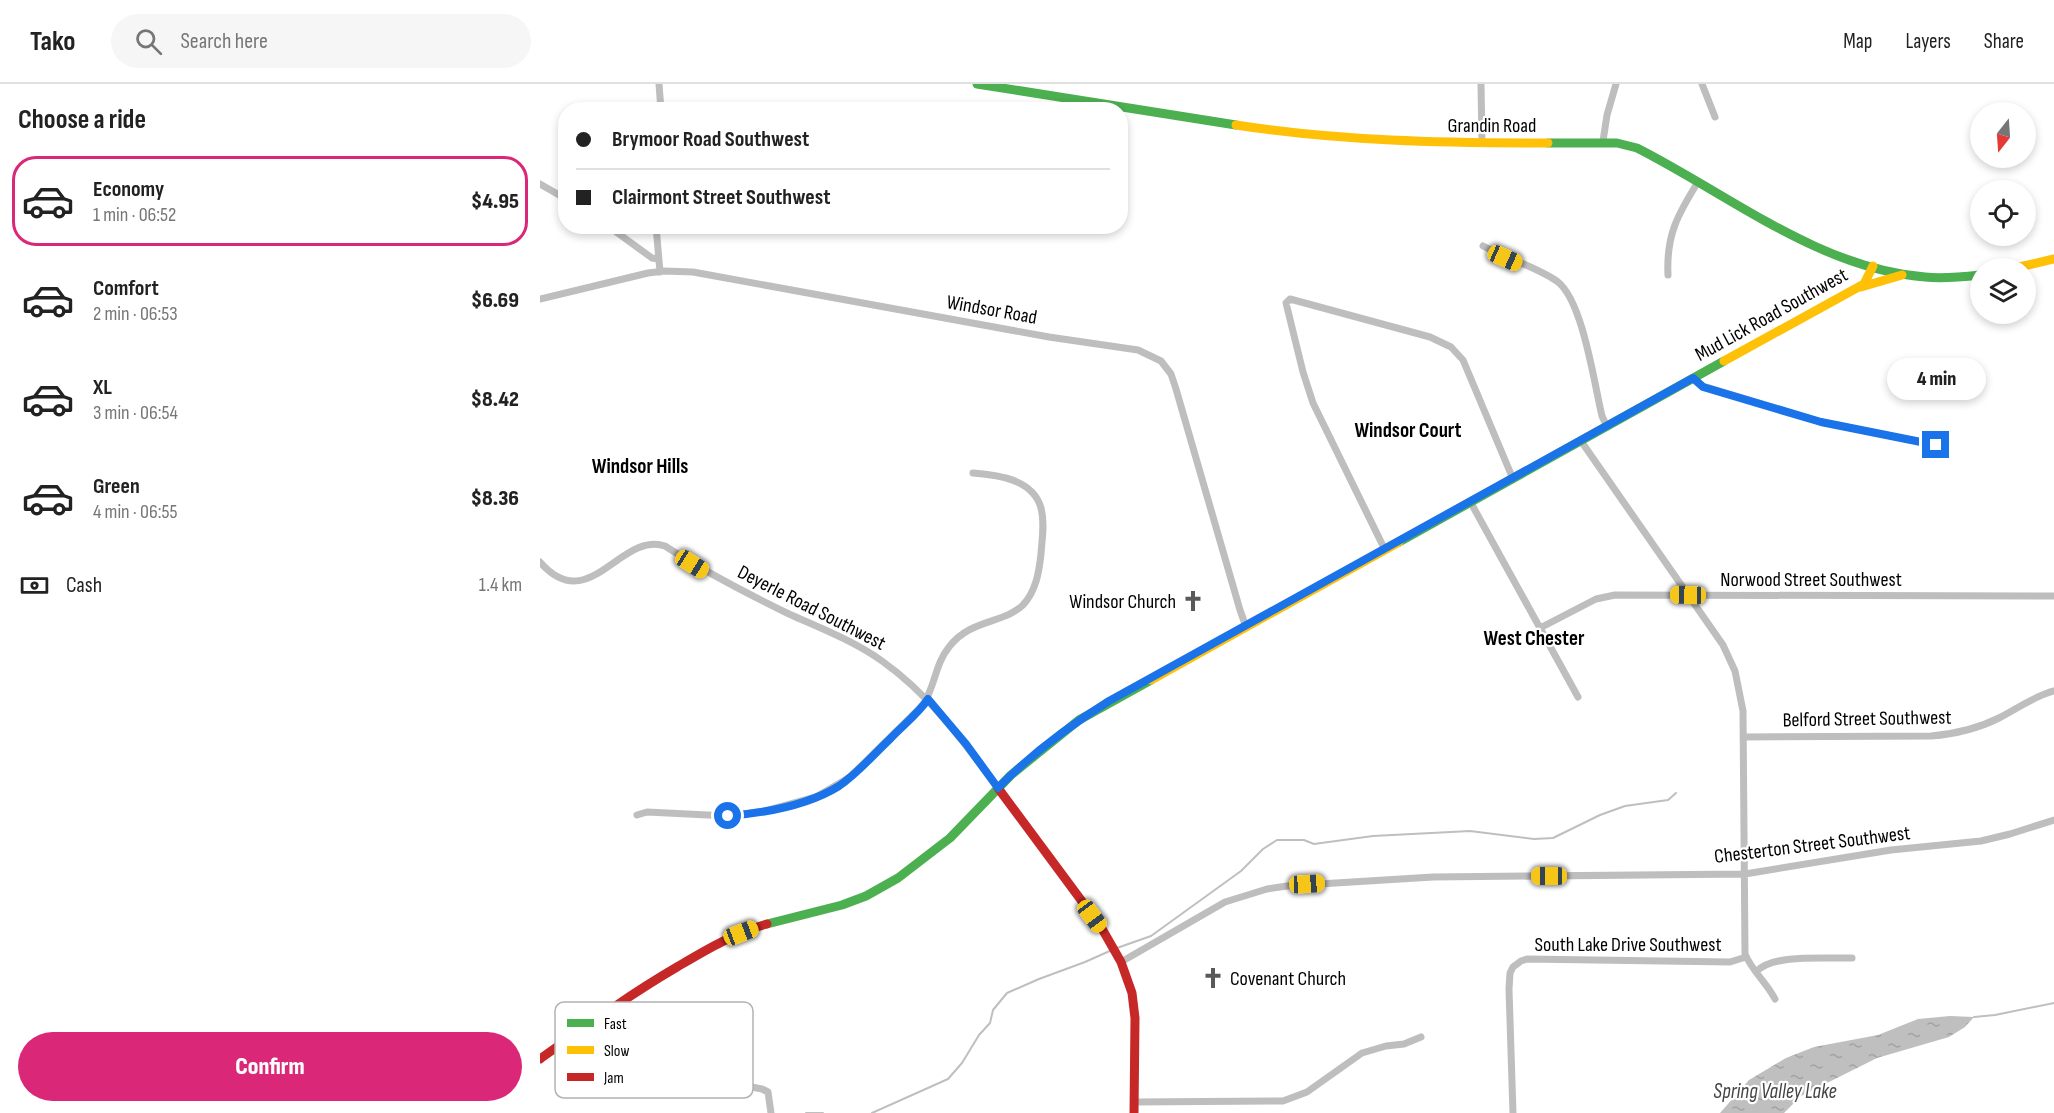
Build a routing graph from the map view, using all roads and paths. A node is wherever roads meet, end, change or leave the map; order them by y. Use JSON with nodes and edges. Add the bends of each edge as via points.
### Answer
{"nodes":[{"id":1,"x":659,"y":84,"type":"edge"},
{"id":2,"x":977,"y":84,"type":"edge"},
{"id":3,"x":1481,"y":84,"type":"edge"},
{"id":4,"x":1616,"y":84,"type":"edge"},
{"id":5,"x":1702,"y":84,"type":"edge"},
{"id":6,"x":1003,"y":86,"type":"edge"},
{"id":7,"x":1066,"y":98,"type":"junction"},
{"id":8,"x":660,"y":102,"type":"edge"},
{"id":9,"x":1065,"y":102,"type":"edge"},
{"id":10,"x":1092,"y":102,"type":"edge"},
{"id":11,"x":1128,"y":108,"type":"edge"},
{"id":12,"x":1715,"y":117,"type":"dead end"},
{"id":13,"x":1603,"y":141,"type":"junction"},
{"id":14,"x":1482,"y":144,"type":"junction"},
{"id":15,"x":1698,"y":182,"type":"junction"},
{"id":16,"x":540,"y":184,"type":"edge"},
{"id":17,"x":558,"y":194,"type":"edge"},
{"id":18,"x":619,"y":234,"type":"edge"},
{"id":19,"x":656,"y":234,"type":"edge"},
{"id":20,"x":1483,"y":246,"type":"dead end"},
{"id":21,"x":658,"y":259,"type":"junction"},
{"id":22,"x":2054,"y":259,"type":"edge"},
{"id":23,"x":2036,"y":263,"type":"edge"},
{"id":24,"x":1873,"y":266,"type":"junction"},
{"id":25,"x":660,"y":272,"type":"junction"},
{"id":26,"x":1904,"y":274,"type":"junction"},
{"id":27,"x":1668,"y":275,"type":"dead end"},
{"id":28,"x":1970,"y":276,"type":"edge"},
{"id":29,"x":1858,"y":288,"type":"junction"},
{"id":30,"x":540,"y":299,"type":"edge"},
{"id":31,"x":1693,"y":378,"type":"junction"},
{"id":32,"x":1607,"y":427,"type":"junction"},
{"id":33,"x":1581,"y":441,"type":"junction"},
{"id":34,"x":1936,"y":445,"type":"dead end"},
{"id":35,"x":973,"y":473,"type":"dead end"},
{"id":36,"x":1514,"y":479,"type":"junction"},
{"id":37,"x":1470,"y":503,"type":"junction"},
{"id":38,"x":1386,"y":550,"type":"junction"},
{"id":39,"x":540,"y":562,"type":"edge"},
{"id":40,"x":1688,"y":595,"type":"junction"},
{"id":41,"x":2054,"y":596,"type":"edge"},
{"id":42,"x":1246,"y":627,"type":"junction"},
{"id":43,"x":1540,"y":628,"type":"junction"},
{"id":44,"x":2054,"y":691,"type":"edge"},
{"id":45,"x":1578,"y":697,"type":"dead end"},
{"id":46,"x":928,"y":699,"type":"junction"},
{"id":47,"x":1743,"y":737,"type":"junction"},
{"id":48,"x":998,"y":788,"type":"junction"},
{"id":49,"x":637,"y":815,"type":"dead end"},
{"id":50,"x":2054,"y":819,"type":"edge"},
{"id":51,"x":1744,"y":874,"type":"junction"},
{"id":52,"x":1118,"y":954,"type":"junction"},
{"id":53,"x":1746,"y":957,"type":"junction"},
{"id":54,"x":1852,"y":958,"type":"dead end"},
{"id":55,"x":1756,"y":972,"type":"junction"},
{"id":56,"x":1775,"y":999,"type":"dead end"},
{"id":57,"x":620,"y":1002,"type":"edge"},
{"id":58,"x":1421,"y":1037,"type":"dead end"},
{"id":59,"x":555,"y":1048,"type":"edge"},
{"id":60,"x":540,"y":1059,"type":"edge"},
{"id":61,"x":753,"y":1087,"type":"edge"},
{"id":62,"x":1135,"y":1102,"type":"junction"},
{"id":63,"x":771,"y":1113,"type":"edge"},
{"id":64,"x":1134,"y":1113,"type":"edge"},
{"id":65,"x":1513,"y":1113,"type":"edge"}],
"edges":[{"from":1,"to":8,"type":"street"},
{"from":2,"to":6,"type":"street","name":"Grandin Road"},
{"from":3,"to":14,"type":"street"},
{"from":4,"to":13,"type":"street"},
{"from":5,"to":12,"type":"street"},
{"from":6,"to":7,"type":"street","name":"Grandin Road"},
{"from":7,"to":9,"type":"street"},
{"from":7,"to":10,"type":"street","name":"Grandin Road"},
{"from":11,"to":14,"type":"street","name":"Grandin Road","via":[[1290,133]]},
{"from":13,"to":14,"type":"street","name":"Grandin Road"},
{"from":13,"to":15,"type":"street","name":"Grandin Road","via":[[1637,148]]},
{"from":15,"to":24,"type":"street","name":"Grandin Road","via":[[1788,233]]},
{"from":15,"to":27,"type":"street","via":[[1670,236]]},
{"from":16,"to":17,"type":"street"},
{"from":18,"to":21,"type":"street"},
{"from":19,"to":21,"type":"street"},
{"from":20,"to":32,"type":"street","via":[[1551,278],[1569,294]]},
{"from":21,"to":25,"type":"street"},
{"from":22,"to":23,"type":"street"},
{"from":24,"to":26,"type":"street","name":"Grandin Road"},
{"from":24,"to":29,"type":"street","name":"Mud Lick Road Southwest"},
{"from":25,"to":30,"type":"street","name":"Windsor Road"},
{"from":25,"to":42,"type":"street","name":"Windsor Road","via":[[693,272],[735,279],[1155,356],[1167,366],[1176,388]]},
{"from":26,"to":28,"type":"street","name":"Grandin Road"},
{"from":26,"to":29,"type":"street"},
{"from":29,"to":31,"type":"street","name":"Mud Lick Road Southwest"},
{"from":31,"to":32,"type":"street","name":"Mud Lick Road Southwest"},
{"from":31,"to":34,"type":"street","via":[[1703,387],[1806,418]]},
{"from":32,"to":33,"type":"street","name":"Mud Lick Road Southwest"},
{"from":33,"to":36,"type":"street","name":"Mud Lick Road Southwest"},
{"from":33,"to":40,"type":"street"},
{"from":35,"to":46,"type":"street","via":[[1015,481],[1034,495],[1042,518],[1038,573],[1030,596],[1019,608],[969,629],[952,643],[938,667]]},
{"from":36,"to":37,"type":"street","name":"Mud Lick Road Southwest"},
{"from":36,"to":38,"type":"street","via":[[1462,360],[1451,347],[1387,324],[1287,300],[1302,372],[1313,403]]},
{"from":37,"to":38,"type":"street","name":"Mud Lick Road Southwest"},
{"from":37,"to":43,"type":"street"},
{"from":38,"to":42,"type":"street","name":"Mud Lick Road Southwest"},
{"from":39,"to":46,"type":"street","name":"Deyerle Road Southwest","via":[[552,573],[569,580],[584,580],[647,545],[665,546],[715,578],[867,651]]},
{"from":40,"to":41,"type":"street","name":"Norwood Street Southwest"},
{"from":40,"to":43,"type":"street","name":"Norwood Street Southwest","via":[[1604,596]]},
{"from":40,"to":47,"type":"street","via":[[1736,670]]},
{"from":42,"to":48,"type":"street","name":"Mud Lick Road Southwest","via":[[1079,720]]},
{"from":43,"to":45,"type":"street"},
{"from":44,"to":47,"type":"street","name":"Belford Street Southwest","via":[[1980,727],[1952,734]]},
{"from":46,"to":48,"type":"street","name":"Deyerle Road Southwest"},
{"from":46,"to":49,"type":"street","via":[[850,777],[816,797],[728,816],[647,812]]},
{"from":47,"to":51,"type":"street"},
{"from":48,"to":52,"type":"street","name":"Deyerle Road Southwest"},
{"from":48,"to":57,"type":"street","name":"Mud Lick Road Southwest","via":[[950,838],[898,878],[842,905],[753,928],[714,944]]},
{"from":50,"to":51,"type":"street","name":"Chesterton Street Southwest","via":[[1981,842],[1891,850]]},
{"from":51,"to":52,"type":"street","name":"Chesterton Street Southwest","via":[[1433,877],[1287,886],[1225,902]]},
{"from":51,"to":53,"type":"street"},
{"from":52,"to":62,"type":"street","name":"Deyerle Road Southwest","via":[[1134,1006]]},
{"from":53,"to":55,"type":"street"},
{"from":53,"to":65,"type":"street","name":"South Lake Drive Southwest","via":[[1730,962],[1527,959],[1516,964],[1510,973],[1509,989]]},
{"from":54,"to":55,"type":"street","via":[[1781,960]]},
{"from":55,"to":56,"type":"street"},
{"from":58,"to":62,"type":"street","via":[[1362,1053],[1307,1092],[1283,1101]]},
{"from":59,"to":60,"type":"street","name":"Mud Lick Road Southwest"},
{"from":61,"to":63,"type":"street","via":[[768,1092]]},
{"from":62,"to":64,"type":"street","name":"Deyerle Road Southwest"}]}
